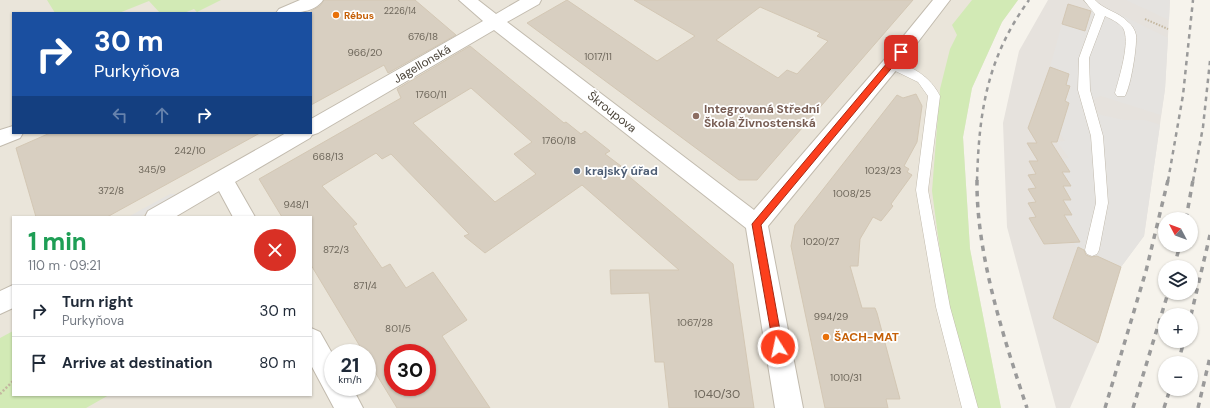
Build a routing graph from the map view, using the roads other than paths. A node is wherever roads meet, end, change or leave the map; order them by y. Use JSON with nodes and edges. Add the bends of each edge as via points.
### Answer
{"nodes":[{"id":1,"x":315,"y":0,"type":"edge"},
{"id":2,"x":467,"y":0,"type":"edge"},
{"id":3,"x":533,"y":0,"type":"edge"},
{"id":4,"x":942,"y":0,"type":"edge"},
{"id":5,"x":1089,"y":0,"type":"edge"},
{"id":6,"x":1097,"y":8,"type":"junction"},
{"id":7,"x":288,"y":12,"type":"edge"},
{"id":8,"x":495,"y":22,"type":"junction"},
{"id":9,"x":891,"y":64,"type":"junction"},
{"id":10,"x":1121,"y":93,"type":"dead end"},
{"id":11,"x":312,"y":127,"type":"edge"},
{"id":12,"x":12,"y":133,"type":"edge"},
{"id":13,"x":301,"y":134,"type":"edge"},
{"id":14,"x":0,"y":138,"type":"edge"},
{"id":15,"x":223,"y":179,"type":"junction"},
{"id":16,"x":158,"y":216,"type":"edge"},
{"id":17,"x":243,"y":216,"type":"edge"},
{"id":18,"x":756,"y":224,"type":"junction"},
{"id":19,"x":1092,"y":250,"type":"dead end"},
{"id":20,"x":12,"y":297,"type":"edge"},
{"id":21,"x":0,"y":303,"type":"edge"},
{"id":22,"x":312,"y":342,"type":"edge"},
{"id":23,"x":324,"y":364,"type":"edge"},
{"id":24,"x":342,"y":396,"type":"edge"},
{"id":25,"x":348,"y":408,"type":"edge"},
{"id":26,"x":788,"y":408,"type":"edge"},
{"id":27,"x":970,"y":408,"type":"edge"}],
"edges":[{"from":1,"to":7,"type":"street"},
{"from":2,"to":8,"type":"street","name":"Škroupova"},
{"from":3,"to":8,"type":"street","name":"Jagellonská"},
{"from":4,"to":9,"type":"street"},
{"from":5,"to":6,"type":"lane"},
{"from":6,"to":10,"type":"lane","via":[[1120,20],[1129,28],[1132,38]]},
{"from":6,"to":19,"type":"lane","via":[[1100,14],[1084,58],[1084,90],[1097,136],[1102,203]]},
{"from":8,"to":11,"type":"street","name":"Jagellonská"},
{"from":8,"to":18,"type":"street","name":"Škroupova"},
{"from":9,"to":18,"type":"street"},
{"from":9,"to":27,"type":"lane","via":[[929,84],[934,96],[922,190],[942,307]]},
{"from":12,"to":14,"type":"street"},
{"from":13,"to":15,"type":"street"},
{"from":15,"to":16,"type":"street"},
{"from":15,"to":17,"type":"street"},
{"from":18,"to":26,"type":"street"},
{"from":20,"to":21,"type":"street"},
{"from":22,"to":23,"type":"street"},
{"from":24,"to":25,"type":"street"}]}
